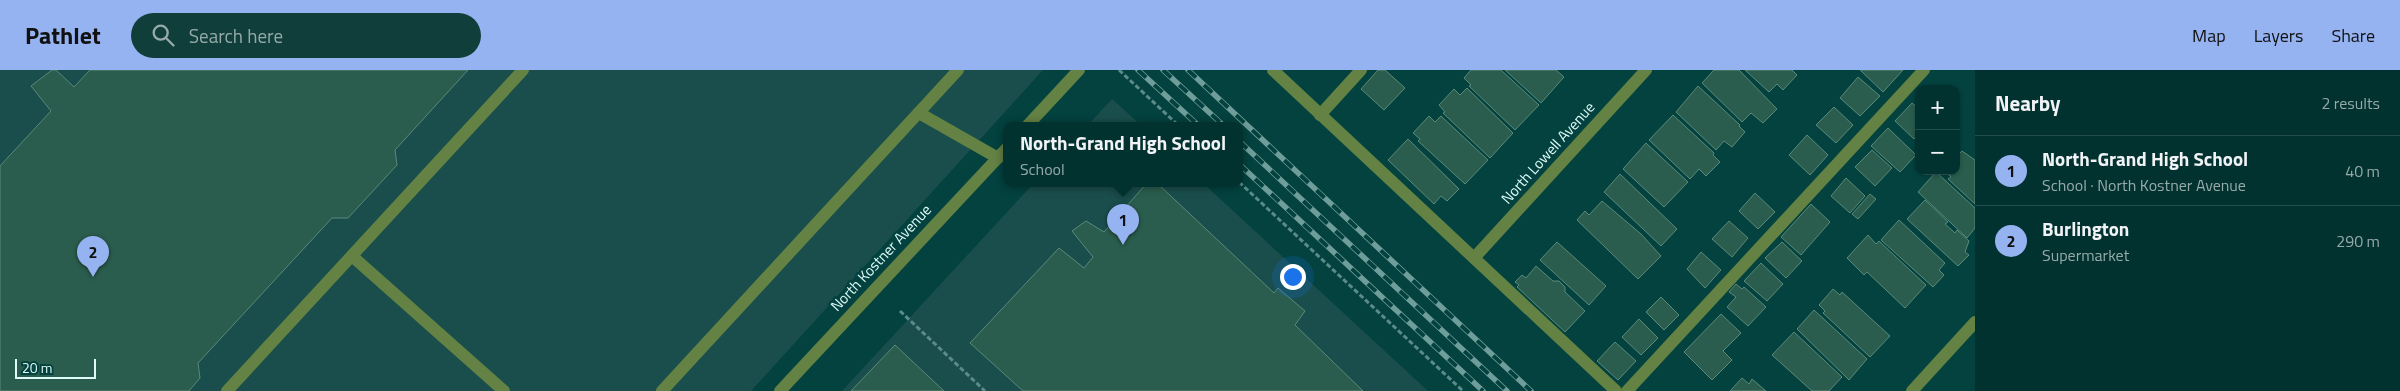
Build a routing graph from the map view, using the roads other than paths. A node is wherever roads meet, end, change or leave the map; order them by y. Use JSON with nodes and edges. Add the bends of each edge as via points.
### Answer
{"nodes":[{"id":1,"x":523,"y":70,"type":"edge"},
{"id":2,"x":958,"y":70,"type":"edge"},
{"id":3,"x":1079,"y":70,"type":"edge"},
{"id":4,"x":1272,"y":70,"type":"edge"},
{"id":5,"x":1361,"y":70,"type":"edge"},
{"id":6,"x":1646,"y":70,"type":"edge"},
{"id":7,"x":1924,"y":70,"type":"edge"},
{"id":8,"x":919,"y":113,"type":"junction"},
{"id":9,"x":1320,"y":114,"type":"junction"},
{"id":10,"x":1031,"y":122,"type":"edge"},
{"id":11,"x":1003,"y":152,"type":"edge"},
{"id":12,"x":998,"y":158,"type":"junction"},
{"id":13,"x":352,"y":256,"type":"junction"},
{"id":14,"x":1474,"y":258,"type":"junction"},
{"id":15,"x":1975,"y":322,"type":"edge"},
{"id":16,"x":227,"y":391,"type":"edge"},
{"id":17,"x":504,"y":391,"type":"edge"},
{"id":18,"x":662,"y":391,"type":"edge"},
{"id":19,"x":780,"y":391,"type":"edge"},
{"id":20,"x":1616,"y":391,"type":"edge"},
{"id":21,"x":1626,"y":391,"type":"edge"},
{"id":22,"x":1912,"y":391,"type":"edge"}],
"edges":[{"from":1,"to":13,"type":"street"},
{"from":2,"to":8,"type":"street"},
{"from":3,"to":10,"type":"street"},
{"from":4,"to":9,"type":"street"},
{"from":5,"to":9,"type":"street"},
{"from":6,"to":14,"type":"street","name":"North Lowell Avenue"},
{"from":7,"to":21,"type":"street"},
{"from":8,"to":12,"type":"street"},
{"from":8,"to":18,"type":"street"},
{"from":9,"to":14,"type":"street"},
{"from":11,"to":12,"type":"street","name":"North Kostner Avenue"},
{"from":12,"to":19,"type":"street","name":"North Kostner Avenue"},
{"from":13,"to":16,"type":"street"},
{"from":13,"to":17,"type":"street"},
{"from":14,"to":20,"type":"street"},
{"from":15,"to":22,"type":"street"}]}
